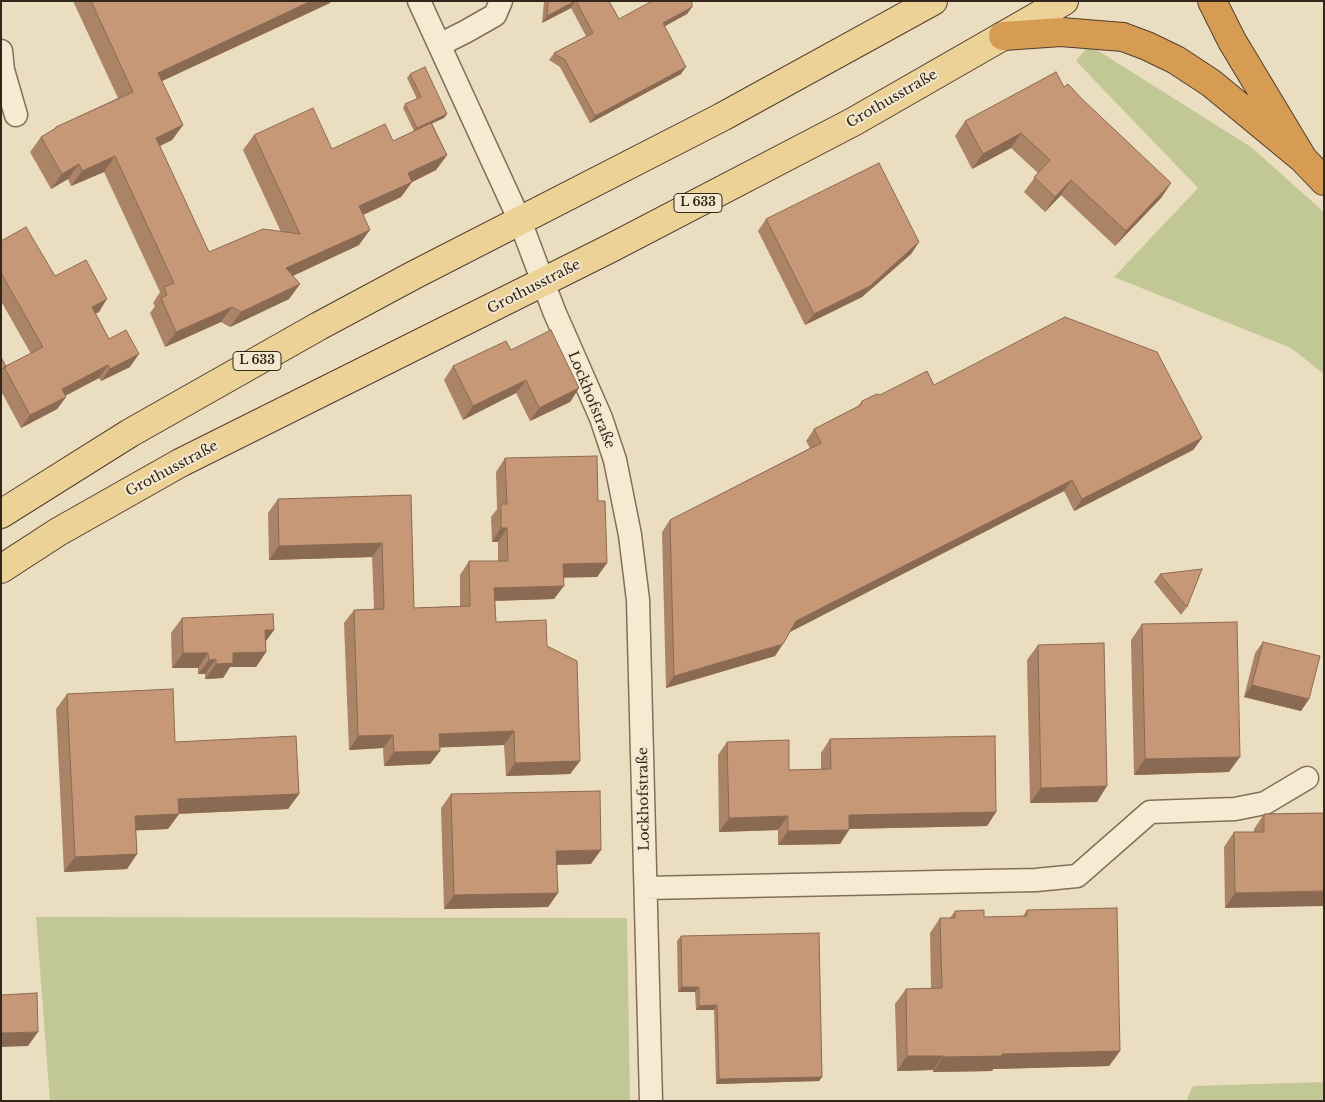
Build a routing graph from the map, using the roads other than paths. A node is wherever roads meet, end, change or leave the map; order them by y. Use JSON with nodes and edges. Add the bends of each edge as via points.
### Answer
{"nodes":[{"id":1,"x":419,"y":1,"type":"edge"},
{"id":2,"x":501,"y":1,"type":"edge"},
{"id":3,"x":933,"y":1,"type":"edge"},
{"id":4,"x":1064,"y":1,"type":"edge"},
{"id":5,"x":1212,"y":1,"type":"edge"},
{"id":6,"x":1003,"y":36,"type":"junction"},
{"id":7,"x":439,"y":45,"type":"junction"},
{"id":8,"x":1,"y":51,"type":"edge"},
{"id":9,"x":16,"y":116,"type":"dead end"},
{"id":10,"x":1302,"y":159,"type":"junction"},
{"id":11,"x":1324,"y":181,"type":"edge"},
{"id":12,"x":520,"y":221,"type":"junction"},
{"id":13,"x":543,"y":282,"type":"junction"},
{"id":14,"x":1,"y":514,"type":"edge"},
{"id":15,"x":1,"y":569,"type":"edge"},
{"id":16,"x":1308,"y":778,"type":"dead end"},
{"id":17,"x":646,"y":888,"type":"junction"},
{"id":18,"x":651,"y":1101,"type":"edge"}],
"edges":[{"from":1,"to":7,"type":"street","name":"Lockhofstraße"},
{"from":2,"to":7,"type":"street","via":[[495,14]]},
{"from":3,"to":12,"type":"main road","number":"L 633","via":[[730,113]]},
{"from":4,"to":6,"type":"main road","name":"Grothusstraße","number":"L 633"},
{"from":5,"to":10,"type":"highway"},
{"from":6,"to":10,"type":"highway","via":[[1061,32],[1123,37],[1147,46],[1211,82]]},
{"from":6,"to":13,"type":"main road","name":"Grothusstraße","number":"L 633","via":[[853,122]]},
{"from":7,"to":12,"type":"street","name":"Lockhofstraße"},
{"from":8,"to":9,"type":"street"},
{"from":10,"to":11,"type":"highway"},
{"from":12,"to":13,"type":"street","name":"Lockhofstraße"},
{"from":12,"to":14,"type":"main road","number":"L 633","via":[[319,326],[130,433]]},
{"from":13,"to":15,"type":"main road","name":"Grothusstraße","number":"L 633","via":[[180,463],[58,532]]},
{"from":13,"to":17,"type":"street","name":"Lockhofstraße","via":[[601,418],[615,460],[630,535],[638,600]]},
{"from":16,"to":17,"type":"street","via":[[1265,803],[1235,809],[1150,812],[1077,876],[1036,880]]},
{"from":17,"to":18,"type":"street","name":"Lockhofstraße"}]}
